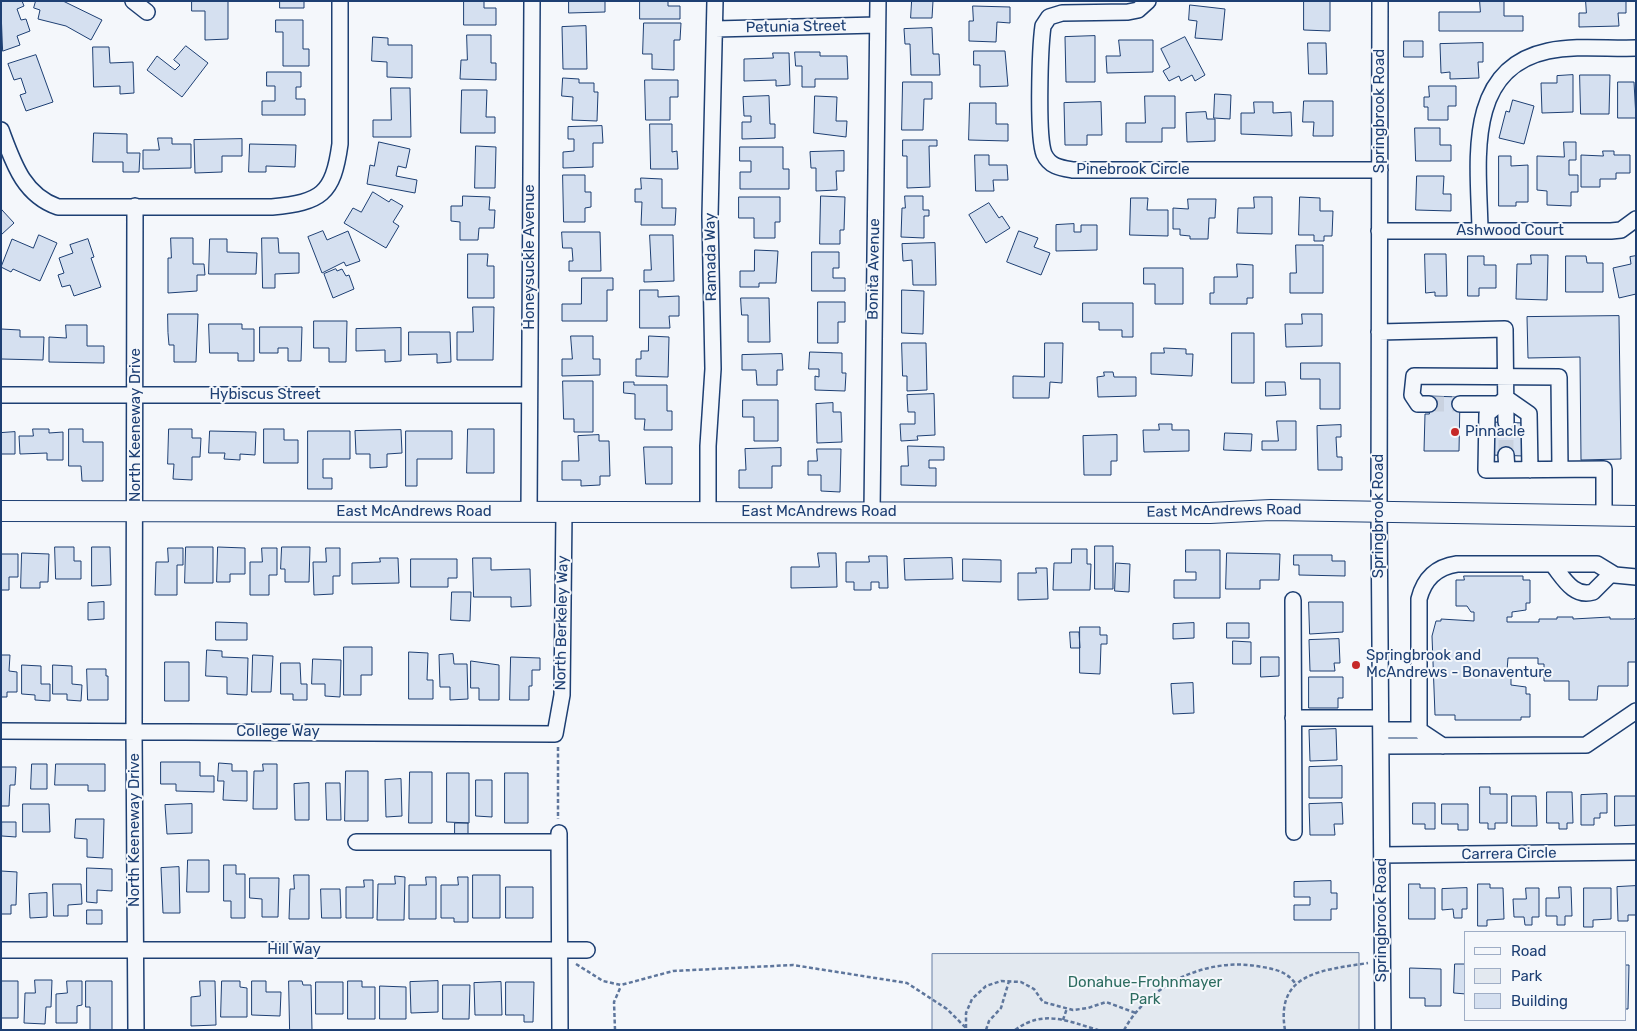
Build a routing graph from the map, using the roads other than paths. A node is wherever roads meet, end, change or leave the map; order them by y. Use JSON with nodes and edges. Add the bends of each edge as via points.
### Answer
{"nodes":[{"id":1,"x":134,"y":1,"type":"edge"},
{"id":2,"x":340,"y":1,"type":"edge"},
{"id":3,"x":532,"y":1,"type":"edge"},
{"id":4,"x":715,"y":1,"type":"edge"},
{"id":5,"x":878,"y":1,"type":"edge"},
{"id":6,"x":1148,"y":1,"type":"edge"},
{"id":7,"x":1380,"y":1,"type":"edge"},
{"id":8,"x":147,"y":12,"type":"dead end"},
{"id":9,"x":877,"y":25,"type":"junction"},
{"id":10,"x":715,"y":29,"type":"junction"},
{"id":11,"x":1636,"y":48,"type":"edge"},
{"id":12,"x":1,"y":130,"type":"edge"},
{"id":13,"x":1380,"y":170,"type":"junction"},
{"id":14,"x":135,"y":206,"type":"junction"},
{"id":15,"x":1636,"y":218,"type":"edge"},
{"id":16,"x":1480,"y":230,"type":"junction"},
{"id":17,"x":1380,"y":231,"type":"junction"},
{"id":18,"x":1379,"y":332,"type":"junction"},
{"id":19,"x":1506,"y":377,"type":"junction"},
{"id":20,"x":1,"y":395,"type":"edge"},
{"id":21,"x":136,"y":395,"type":"junction"},
{"id":22,"x":529,"y":395,"type":"junction"},
{"id":23,"x":1502,"y":401,"type":"junction"},
{"id":24,"x":1429,"y":404,"type":"tunnel mouth"},
{"id":25,"x":1460,"y":404,"type":"tunnel mouth"},
{"id":26,"x":1506,"y":422,"type":"tunnel mouth"},
{"id":27,"x":1560,"y":469,"type":"junction"},
{"id":28,"x":1530,"y":470,"type":"junction"},
{"id":29,"x":1,"y":511,"type":"edge"},
{"id":30,"x":136,"y":511,"type":"junction"},
{"id":31,"x":1379,"y":511,"type":"junction"},
{"id":32,"x":530,"y":512,"type":"junction"},
{"id":33,"x":564,"y":512,"type":"junction"},
{"id":34,"x":708,"y":512,"type":"junction"},
{"id":35,"x":872,"y":512,"type":"junction"},
{"id":36,"x":1604,"y":516,"type":"junction"},
{"id":37,"x":1636,"y":516,"type":"edge"},
{"id":38,"x":1552,"y":564,"type":"junction"},
{"id":39,"x":1612,"y":573,"type":"junction"},
{"id":40,"x":1636,"y":577,"type":"edge"},
{"id":41,"x":1293,"y":600,"type":"dead end"},
{"id":42,"x":1636,"y":712,"type":"edge"},
{"id":43,"x":1293,"y":718,"type":"junction"},
{"id":44,"x":1381,"y":724,"type":"junction"},
{"id":45,"x":1419,"y":730,"type":"junction"},
{"id":46,"x":1,"y":731,"type":"edge"},
{"id":47,"x":134,"y":731,"type":"junction"},
{"id":48,"x":555,"y":734,"type":"joint"},
{"id":49,"x":1381,"y":746,"type":"junction"},
{"id":50,"x":1443,"y":746,"type":"junction"},
{"id":51,"x":1294,"y":832,"type":"dead end"},
{"id":52,"x":356,"y":842,"type":"dead end"},
{"id":53,"x":1636,"y":852,"type":"edge"},
{"id":54,"x":1382,"y":855,"type":"junction"},
{"id":55,"x":1,"y":950,"type":"edge"},
{"id":56,"x":136,"y":950,"type":"junction"},
{"id":57,"x":560,"y":950,"type":"junction"},
{"id":58,"x":587,"y":950,"type":"dead end"},
{"id":59,"x":136,"y":1030,"type":"edge"},
{"id":60,"x":560,"y":1030,"type":"edge"},
{"id":61,"x":1383,"y":1030,"type":"edge"}],
"edges":[{"from":1,"to":8,"type":"street"},
{"from":2,"to":14,"type":"street","via":[[340,144],[335,175],[318,196],[303,204],[272,206]]},
{"from":3,"to":22,"type":"street","name":"Honeysuckle Avenue"},
{"from":4,"to":10,"type":"street","name":"Ramada Way"},
{"from":5,"to":9,"type":"street","name":"Bonita Avenue"},
{"from":6,"to":13,"type":"street","name":"Pinebrook Circle","via":[[1138,10],[1128,12],[1049,17],[1043,26],[1041,135],[1044,154],[1051,163],[1073,170]]},
{"from":7,"to":13,"type":"street","name":"Springbrook Road"},
{"from":9,"to":10,"type":"street","name":"Petunia Street"},
{"from":9,"to":35,"type":"street","name":"Bonita Avenue"},
{"from":10,"to":34,"type":"street","name":"Ramada Way"},
{"from":11,"to":16,"type":"street","via":[[1549,51],[1517,63],[1501,78],[1489,95],[1479,136]]},
{"from":12,"to":14,"type":"street","via":[[28,188],[44,202],[58,207]]},
{"from":13,"to":17,"type":"street","name":"Springbrook Road"},
{"from":14,"to":21,"type":"street","name":"North Keeneway Drive"},
{"from":15,"to":16,"type":"street","name":"Ashwood Court","via":[[1621,230],[1611,231]]},
{"from":16,"to":17,"type":"street","name":"Ashwood Court"},
{"from":17,"to":18,"type":"street","name":"Springbrook Road"},
{"from":18,"to":19,"type":"street","via":[[1505,329]]},
{"from":18,"to":31,"type":"street","name":"Springbrook Road"},
{"from":19,"to":23,"type":"street"},
{"from":19,"to":24,"type":"street","via":[[1414,376],[1412,394],[1418,404]]},
{"from":19,"to":27,"type":"street","via":[[1559,377]]},
{"from":20,"to":21,"type":"street","name":"Hybiscus Street"},
{"from":21,"to":22,"type":"street","name":"Hybiscus Street"},
{"from":21,"to":30,"type":"street","name":"North Keeneway Drive"},
{"from":22,"to":32,"type":"street","name":"Honeysuckle Avenue"},
{"from":23,"to":25,"type":"street"},
{"from":23,"to":26,"type":"street"},
{"from":23,"to":28,"type":"street","via":[[1529,414]]},
{"from":23,"to":28,"type":"street","via":[[1487,414],[1486,470],[1506,463]]},
{"from":27,"to":28,"type":"street"},
{"from":27,"to":36,"type":"street","via":[[1604,468]]},
{"from":29,"to":30,"type":"main road","name":"East McAndrews Road"},
{"from":30,"to":32,"type":"main road","name":"East McAndrews Road"},
{"from":30,"to":47,"type":"street","name":"North Keeneway Drive"},
{"from":31,"to":35,"type":"main road","name":"East McAndrews Road"},
{"from":31,"to":36,"type":"main road","name":"East McAndrews Road"},
{"from":31,"to":44,"type":"street","name":"Springbrook Road"},
{"from":32,"to":33,"type":"main road","name":"East McAndrews Road"},
{"from":33,"to":34,"type":"main road","name":"East McAndrews Road"},
{"from":33,"to":48,"type":"street","name":"North Berkeley Way","via":[[562,695]]},
{"from":34,"to":35,"type":"main road","name":"East McAndrews Road"},
{"from":36,"to":37,"type":"main road","name":"East McAndrews Road"},
{"from":38,"to":39,"type":"street","via":[[1598,564]]},
{"from":38,"to":39,"type":"street","via":[[1580,593],[1593,592]]},
{"from":38,"to":45,"type":"street","via":[[1457,564],[1441,568],[1428,578],[1418,606]]},
{"from":39,"to":40,"type":"street"},
{"from":41,"to":43,"type":"street"},
{"from":42,"to":50,"type":"street","via":[[1586,745]]},
{"from":43,"to":44,"type":"street"},
{"from":43,"to":51,"type":"street"},
{"from":44,"to":45,"type":"street"},
{"from":44,"to":49,"type":"street","name":"Springbrook Road"},
{"from":45,"to":50,"type":"street"},
{"from":46,"to":47,"type":"street","name":"College Way"},
{"from":47,"to":48,"type":"street","name":"College Way"},
{"from":47,"to":56,"type":"street","name":"North Keeneway Drive"},
{"from":49,"to":50,"type":"street"},
{"from":49,"to":54,"type":"street","name":"Springbrook Road"},
{"from":52,"to":57,"type":"street","via":[[559,837]]},
{"from":53,"to":54,"type":"street","name":"Carrera Circle"},
{"from":54,"to":61,"type":"street","name":"Springbrook Road"},
{"from":55,"to":56,"type":"street","name":"Hill Way"},
{"from":56,"to":57,"type":"street","name":"Hill Way"},
{"from":56,"to":59,"type":"street","name":"North Keeneway Drive"},
{"from":57,"to":58,"type":"street","name":"Hill Way"},
{"from":57,"to":60,"type":"street"}]}
